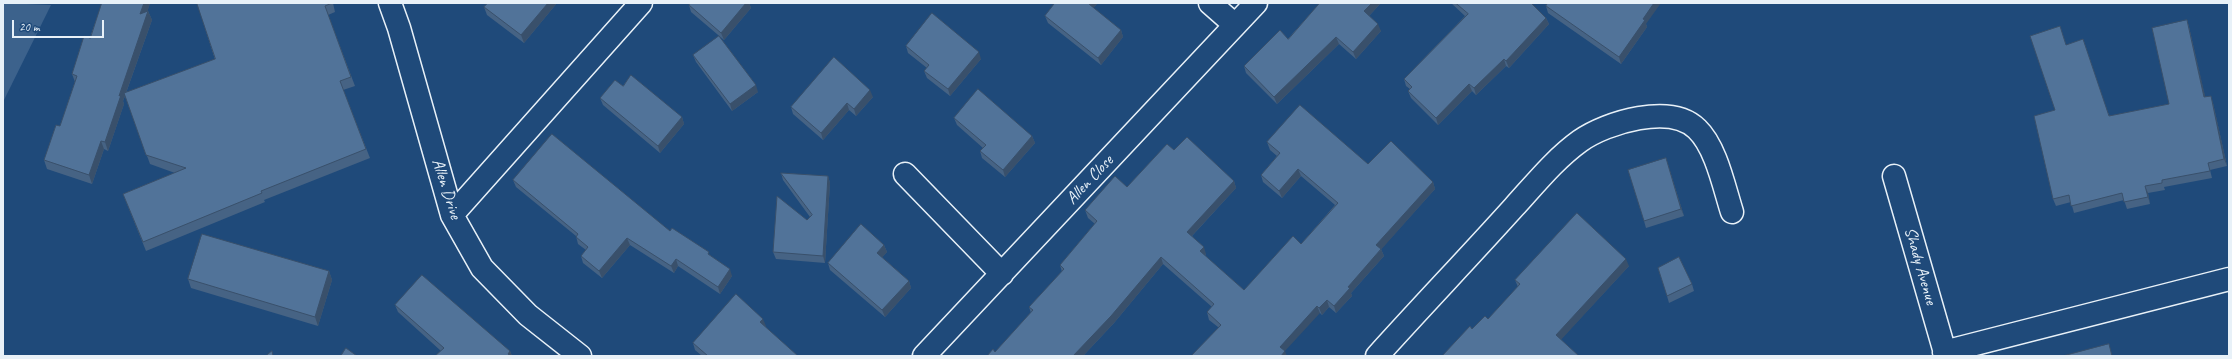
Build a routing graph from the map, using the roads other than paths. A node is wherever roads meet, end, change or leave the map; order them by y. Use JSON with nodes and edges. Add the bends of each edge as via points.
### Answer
{"nodes":[{"id":1,"x":390,"y":3,"type":"edge"},
{"id":2,"x":641,"y":3,"type":"edge"},
{"id":3,"x":1210,"y":3,"type":"edge"},
{"id":4,"x":1256,"y":3,"type":"edge"},
{"id":5,"x":1235,"y":25,"type":"junction"},
{"id":6,"x":905,"y":174,"type":"dead end"},
{"id":7,"x":1894,"y":176,"type":"dead end"},
{"id":8,"x":1732,"y":212,"type":"dead end"},
{"id":9,"x":452,"y":215,"type":"junction"},
{"id":10,"x":1002,"y":274,"type":"junction"},
{"id":11,"x":2229,"y":279,"type":"edge"},
{"id":12,"x":1945,"y":354,"type":"edge"},
{"id":13,"x":580,"y":356,"type":"edge"},
{"id":14,"x":924,"y":356,"type":"edge"},
{"id":15,"x":1377,"y":356,"type":"edge"}],
"edges":[{"from":1,"to":9,"type":"street","name":"Allen Drive"},
{"from":2,"to":9,"type":"street"},
{"from":3,"to":5,"type":"street"},
{"from":4,"to":5,"type":"street","name":"Allen Close"},
{"from":5,"to":10,"type":"street","name":"Allen Close"},
{"from":6,"to":10,"type":"street"},
{"from":7,"to":12,"type":"street","name":"Shady Avenue"},
{"from":8,"to":15,"type":"street","via":[[1716,162],[1704,137],[1696,128],[1680,118],[1647,116],[1600,131],[1581,140],[1536,182]]},
{"from":9,"to":13,"type":"street","name":"Allen Drive","via":[[482,268],[528,315]]},
{"from":10,"to":14,"type":"street","name":"Allen Close"},
{"from":11,"to":12,"type":"street"}]}
